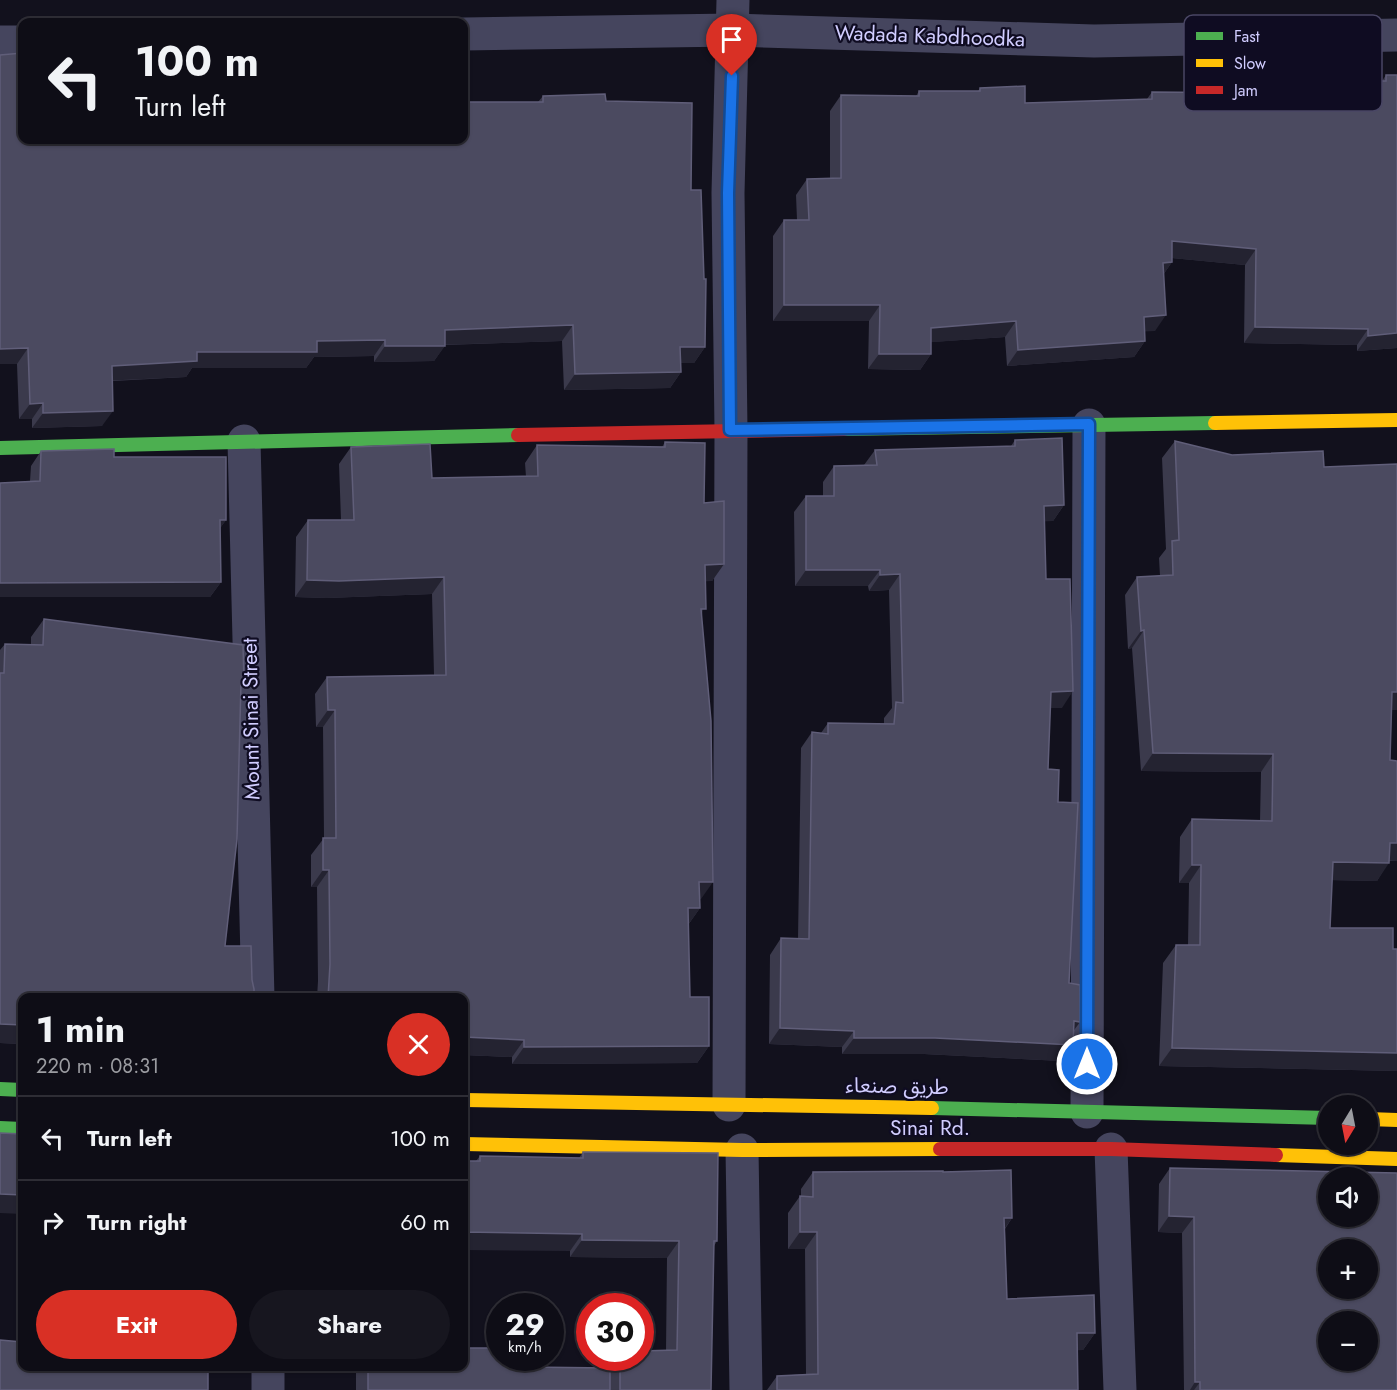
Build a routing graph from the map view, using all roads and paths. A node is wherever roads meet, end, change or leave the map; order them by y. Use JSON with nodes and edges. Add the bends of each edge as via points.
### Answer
{"nodes":[{"id":1,"x":733,"y":15,"type":"edge"},
{"id":2,"x":468,"y":34,"type":"edge"},
{"id":3,"x":1382,"y":35,"type":"edge"},
{"id":4,"x":1397,"y":35,"type":"edge"},
{"id":5,"x":1184,"y":39,"type":"edge"},
{"id":6,"x":0,"y":42,"type":"edge"},
{"id":7,"x":18,"y":42,"type":"edge"},
{"id":8,"x":1397,"y":420,"type":"edge"},
{"id":9,"x":1089,"y":424,"type":"junction"},
{"id":10,"x":730,"y":430,"type":"junction"},
{"id":11,"x":244,"y":441,"type":"junction"},
{"id":12,"x":0,"y":448,"type":"edge"},
{"id":13,"x":258,"y":993,"type":"edge"},
{"id":14,"x":0,"y":1089,"type":"edge"},
{"id":15,"x":18,"y":1090,"type":"edge"},
{"id":16,"x":468,"y":1100,"type":"edge"},
{"id":17,"x":729,"y":1105,"type":"junction"},
{"id":18,"x":1087,"y":1112,"type":"junction"},
{"id":19,"x":1318,"y":1118,"type":"edge"},
{"id":20,"x":1378,"y":1119,"type":"edge"},
{"id":21,"x":1397,"y":1120,"type":"edge"},
{"id":22,"x":0,"y":1128,"type":"edge"},
{"id":23,"x":18,"y":1129,"type":"edge"},
{"id":24,"x":468,"y":1144,"type":"edge"},
{"id":25,"x":1111,"y":1149,"type":"junction"},
{"id":26,"x":742,"y":1150,"type":"junction"},
{"id":27,"x":1397,"y":1159,"type":"edge"},
{"id":28,"x":268,"y":1371,"type":"edge"},
{"id":29,"x":268,"y":1390,"type":"edge"},
{"id":30,"x":746,"y":1390,"type":"edge"},
{"id":31,"x":1119,"y":1390,"type":"edge"}],
"edges":[{"from":1,"to":2,"type":"street","name":"Wadada Kabdhoodka"},
{"from":1,"to":5,"type":"street","name":"Wadada Kabdhoodka","via":[[1094,41]]},
{"from":1,"to":10,"type":"street","via":[[728,193]]},
{"from":3,"to":4,"type":"street","name":"Wadada Kabdhoodka"},
{"from":6,"to":7,"type":"street"},
{"from":8,"to":9,"type":"main road"},
{"from":9,"to":10,"type":"main road"},
{"from":9,"to":18,"type":"street"},
{"from":10,"to":11,"type":"main road"},
{"from":10,"to":17,"type":"street"},
{"from":11,"to":12,"type":"main road"},
{"from":11,"to":13,"type":"street","name":"Mount Sinai Street"},
{"from":14,"to":15,"type":"main road"},
{"from":16,"to":17,"type":"main road","name":"طريق صنعاء"},
{"from":17,"to":18,"type":"main road","name":"طريق صنعاء"},
{"from":18,"to":19,"type":"main road","name":"طريق صنعاء"},
{"from":20,"to":21,"type":"main road"},
{"from":22,"to":23,"type":"main road"},
{"from":24,"to":26,"type":"main road","name":"Sinai Rd."},
{"from":25,"to":26,"type":"main road","name":"Sinai Rd."},
{"from":25,"to":27,"type":"main road","name":"Sinai Rd."},
{"from":25,"to":31,"type":"street"},
{"from":26,"to":30,"type":"street"},
{"from":28,"to":29,"type":"street"}]}
